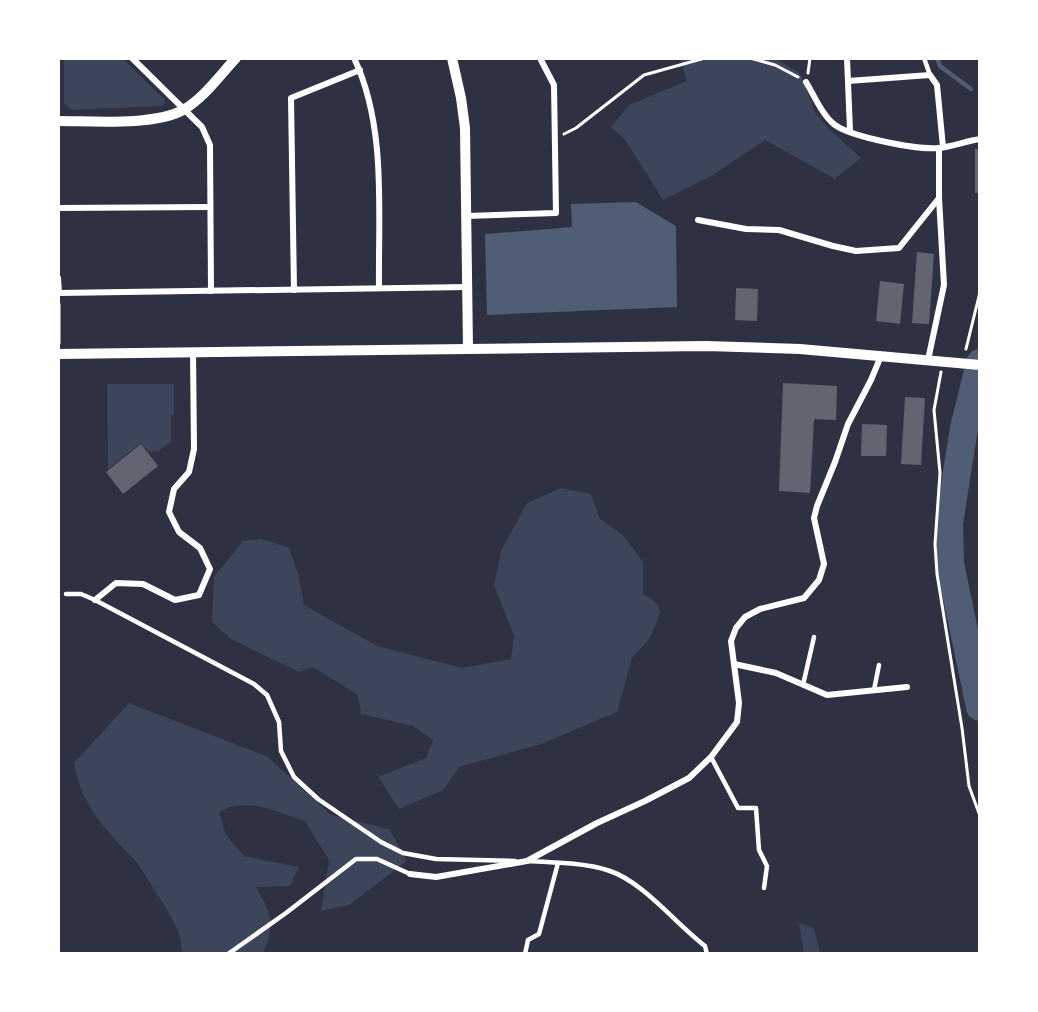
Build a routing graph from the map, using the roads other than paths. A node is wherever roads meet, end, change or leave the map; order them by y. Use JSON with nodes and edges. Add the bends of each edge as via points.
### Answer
{"nodes":[{"id":1,"x":132,"y":58,"type":"edge"},
{"id":2,"x":236,"y":58,"type":"edge"},
{"id":3,"x":354,"y":58,"type":"edge"},
{"id":4,"x":452,"y":58,"type":"edge"},
{"id":5,"x":540,"y":58,"type":"edge"},
{"id":6,"x":847,"y":58,"type":"edge"},
{"id":7,"x":924,"y":58,"type":"edge"},
{"id":8,"x":360,"y":70,"type":"junction"},
{"id":9,"x":930,"y":75,"type":"junction"},
{"id":10,"x":848,"y":81,"type":"junction"},
{"id":11,"x":806,"y":82,"type":"road end"},
{"id":12,"x":184,"y":110,"type":"junction"},
{"id":13,"x":58,"y":121,"type":"edge"},
{"id":14,"x":850,"y":131,"type":"junction"},
{"id":15,"x":980,"y":139,"type":"edge"},
{"id":16,"x":941,"y":148,"type":"junction"},
{"id":17,"x":939,"y":198,"type":"junction"},
{"id":18,"x":210,"y":207,"type":"junction"},
{"id":19,"x":58,"y":208,"type":"edge"},
{"id":20,"x":467,"y":216,"type":"junction"},
{"id":21,"x":698,"y":220,"type":"dead end"},
{"id":22,"x":58,"y":278,"type":"edge"},
{"id":23,"x":468,"y":287,"type":"junction"},
{"id":24,"x":379,"y":288,"type":"junction"},
{"id":25,"x":294,"y":290,"type":"junction"},
{"id":26,"x":211,"y":291,"type":"junction"},
{"id":27,"x":59,"y":293,"type":"edge"},
{"id":28,"x":468,"y":348,"type":"junction"},
{"id":29,"x":193,"y":352,"type":"junction"},
{"id":30,"x":59,"y":354,"type":"edge"},
{"id":31,"x":881,"y":356,"type":"junction"},
{"id":32,"x":928,"y":360,"type":"junction"},
{"id":33,"x":980,"y":365,"type":"edge"},
{"id":34,"x":66,"y":594,"type":"dead end"},
{"id":35,"x":96,"y":600,"type":"junction"},
{"id":36,"x":814,"y":637,"type":"dead end"},
{"id":37,"x":734,"y":664,"type":"junction"},
{"id":38,"x":879,"y":665,"type":"dead end"},
{"id":39,"x":803,"y":685,"type":"junction"},
{"id":40,"x":907,"y":687,"type":"dead end"},
{"id":41,"x":874,"y":690,"type":"junction"},
{"id":42,"x":711,"y":757,"type":"junction"},
{"id":43,"x":527,"y":861,"type":"junction"},
{"id":44,"x":558,"y":863,"type":"junction"},
{"id":45,"x":410,"y":874,"type":"joint"},
{"id":46,"x":764,"y":888,"type":"dead end"},
{"id":47,"x":228,"y":954,"type":"edge"},
{"id":48,"x":525,"y":954,"type":"edge"},
{"id":49,"x":707,"y":954,"type":"edge"}],
"edges":[{"from":1,"to":12,"type":"street"},
{"from":2,"to":12,"type":"street"},
{"from":3,"to":8,"type":"street"},
{"from":4,"to":20,"type":"street","via":[[465,128]]},
{"from":5,"to":20,"type":"street","via":[[554,86],[556,213]]},
{"from":6,"to":10,"type":"street"},
{"from":7,"to":9,"type":"lane"},
{"from":8,"to":24,"type":"street","via":[[377,149]]},
{"from":8,"to":25,"type":"street","via":[[291,98]]},
{"from":9,"to":10,"type":"street"},
{"from":9,"to":16,"type":"street","via":[[937,85]]},
{"from":10,"to":14,"type":"street"},
{"from":11,"to":14,"type":"street","via":[[826,116]]},
{"from":12,"to":13,"type":"street","via":[[147,120]]},
{"from":12,"to":18,"type":"street","via":[[202,127],[210,145]]},
{"from":14,"to":16,"type":"street","via":[[890,143]]},
{"from":15,"to":16,"type":"street"},
{"from":16,"to":17,"type":"street"},
{"from":17,"to":21,"type":"street","via":[[899,248],[856,250],[779,230],[746,229]]},
{"from":17,"to":32,"type":"street","via":[[945,285]]},
{"from":18,"to":19,"type":"street"},
{"from":18,"to":26,"type":"street"},
{"from":20,"to":23,"type":"street"},
{"from":22,"to":27,"type":"street"},
{"from":23,"to":24,"type":"street"},
{"from":23,"to":28,"type":"street"},
{"from":24,"to":25,"type":"street"},
{"from":25,"to":26,"type":"street"},
{"from":26,"to":27,"type":"street"},
{"from":28,"to":29,"type":"street"},
{"from":28,"to":31,"type":"street","via":[[725,346]]},
{"from":29,"to":30,"type":"street"},
{"from":29,"to":35,"type":"street","via":[[194,449],[189,472],[174,489],[169,512],[179,532],[200,548],[210,569],[199,595],[175,600],[143,584],[116,583]]},
{"from":31,"to":32,"type":"street"},
{"from":31,"to":37,"type":"street","via":[[848,424],[817,506],[814,518],[824,564],[819,580],[804,598],[760,609],[745,617],[731,641]]},
{"from":32,"to":33,"type":"street"},
{"from":34,"to":35,"type":"lane"},
{"from":35,"to":43,"type":"lane","via":[[254,684],[267,695],[279,722],[281,751],[294,777],[318,799],[381,842],[403,853],[436,859]]},
{"from":36,"to":39,"type":"lane"},
{"from":37,"to":39,"type":"street","via":[[777,673]]},
{"from":37,"to":42,"type":"street","via":[[737,722]]},
{"from":38,"to":41,"type":"lane"},
{"from":39,"to":41,"type":"street","via":[[827,695]]},
{"from":40,"to":41,"type":"street"},
{"from":42,"to":43,"type":"street","via":[[689,778]]},
{"from":42,"to":46,"type":"lane","via":[[738,808],[756,808],[759,850],[767,866]]},
{"from":43,"to":44,"type":"lane"},
{"from":43,"to":45,"type":"street","via":[[436,877]]},
{"from":44,"to":48,"type":"lane","via":[[539,934],[528,940]]},
{"from":44,"to":49,"type":"lane","via":[[611,871],[641,889],[705,946]]},
{"from":45,"to":47,"type":"lane","via":[[377,859],[356,859]]}]}
